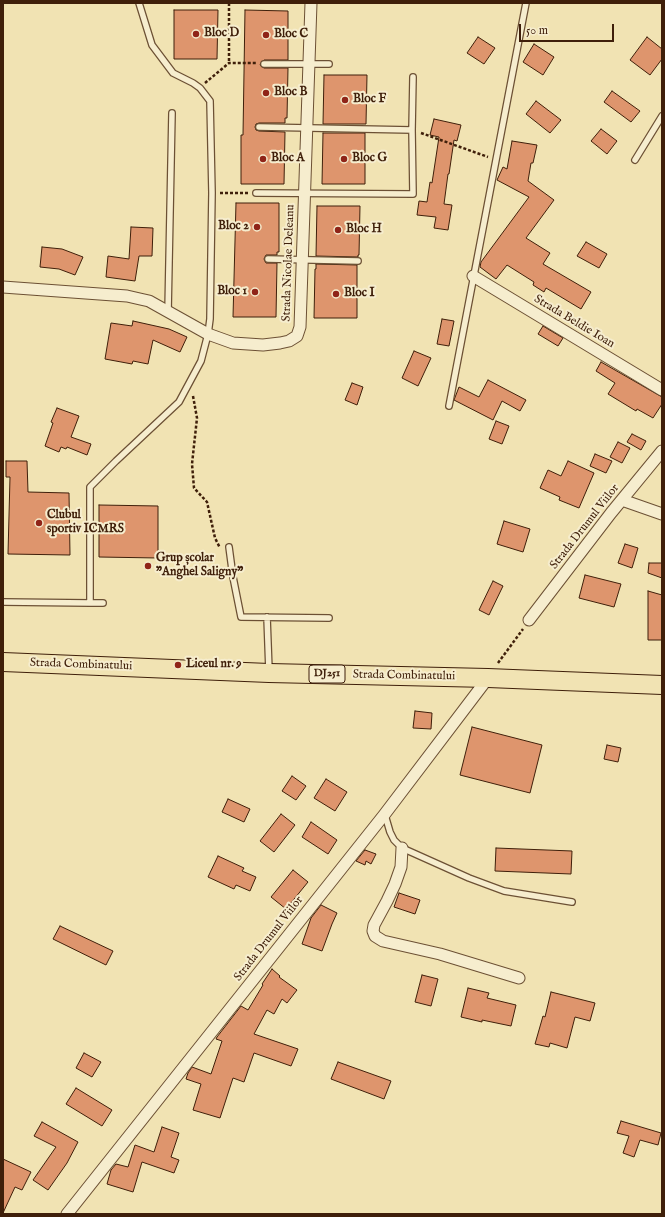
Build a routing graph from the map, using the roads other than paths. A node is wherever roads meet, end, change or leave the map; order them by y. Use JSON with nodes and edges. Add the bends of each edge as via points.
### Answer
{"nodes":[{"id":1,"x":140,"y":3,"type":"edge"},
{"id":2,"x":310,"y":3,"type":"edge"},
{"id":3,"x":526,"y":3,"type":"edge"},
{"id":4,"x":264,"y":64,"type":"road end"},
{"id":5,"x":308,"y":64,"type":"junction"},
{"id":6,"x":330,"y":64,"type":"dead end"},
{"id":7,"x":412,"y":77,"type":"dead end"},
{"id":8,"x":172,"y":113,"type":"dead end"},
{"id":9,"x":662,"y":116,"type":"edge"},
{"id":10,"x":259,"y":127,"type":"dead end"},
{"id":11,"x":307,"y":129,"type":"junction"},
{"id":12,"x":412,"y":130,"type":"junction"},
{"id":13,"x":635,"y":160,"type":"dead end"},
{"id":14,"x":256,"y":193,"type":"road end"},
{"id":15,"x":304,"y":193,"type":"junction"},
{"id":16,"x":268,"y":259,"type":"dead end"},
{"id":17,"x":303,"y":260,"type":"junction"},
{"id":18,"x":358,"y":261,"type":"dead end"},
{"id":19,"x":473,"y":276,"type":"junction"},
{"id":20,"x":3,"y":287,"type":"edge"},
{"id":21,"x":168,"y":312,"type":"junction"},
{"id":22,"x":208,"y":334,"type":"junction"},
{"id":23,"x":662,"y":390,"type":"edge"},
{"id":24,"x":449,"y":406,"type":"dead end"},
{"id":25,"x":662,"y":451,"type":"edge"},
{"id":26,"x":622,"y":500,"type":"junction"},
{"id":27,"x":662,"y":514,"type":"edge"},
{"id":28,"x":229,"y":547,"type":"dead end"},
{"id":29,"x":3,"y":602,"type":"edge"},
{"id":30,"x":90,"y":603,"type":"junction"},
{"id":31,"x":103,"y":603,"type":"dead end"},
{"id":32,"x":267,"y":617,"type":"junction"},
{"id":33,"x":329,"y":618,"type":"dead end"},
{"id":34,"x":529,"y":620,"type":"road end"},
{"id":35,"x":3,"y":662,"type":"edge"},
{"id":36,"x":269,"y":673,"type":"junction"},
{"id":37,"x":488,"y":678,"type":"junction"},
{"id":38,"x":662,"y":685,"type":"edge"},
{"id":39,"x":384,"y":815,"type":"junction"},
{"id":40,"x":402,"y":848,"type":"junction"},
{"id":41,"x":572,"y":902,"type":"dead end"},
{"id":42,"x":519,"y":978,"type":"dead end"},
{"id":43,"x":67,"y":1214,"type":"edge"}],
"edges":[{"from":1,"to":22,"type":"lane","via":[[152,45],[172,73],[193,82],[210,101],[212,193]]},
{"from":2,"to":5,"type":"street","name":"Strada Nicolae Deleanu"},
{"from":3,"to":19,"type":"lane"},
{"from":4,"to":5,"type":"lane"},
{"from":5,"to":6,"type":"lane"},
{"from":5,"to":11,"type":"street","name":"Strada Nicolae Deleanu"},
{"from":7,"to":12,"type":"lane"},
{"from":8,"to":21,"type":"lane"},
{"from":9,"to":13,"type":"lane"},
{"from":10,"to":11,"type":"lane"},
{"from":11,"to":12,"type":"lane"},
{"from":11,"to":15,"type":"street","name":"Strada Nicolae Deleanu"},
{"from":12,"to":15,"type":"lane","via":[[412,194]]},
{"from":14,"to":15,"type":"lane"},
{"from":15,"to":17,"type":"street","name":"Strada Nicolae Deleanu"},
{"from":16,"to":17,"type":"lane"},
{"from":17,"to":18,"type":"lane"},
{"from":17,"to":22,"type":"street","name":"Strada Nicolae Deleanu","via":[[300,328],[297,336],[289,341],[263,345],[233,343]]},
{"from":19,"to":23,"type":"street","name":"Strada Beldie Ioan"},
{"from":19,"to":24,"type":"lane"},
{"from":20,"to":21,"type":"street","name":"Strada Nicolae Deleanu","via":[[127,296],[149,301]]},
{"from":21,"to":22,"type":"street","name":"Strada Nicolae Deleanu"},
{"from":22,"to":30,"type":"lane","via":[[202,361],[179,402],[90,487]]},
{"from":25,"to":26,"type":"street","name":"Strada Drumul Viilor"},
{"from":26,"to":27,"type":"street"},
{"from":26,"to":34,"type":"street","name":"Strada Drumul Viilor"},
{"from":28,"to":32,"type":"lane","via":[[240,617]]},
{"from":29,"to":30,"type":"lane"},
{"from":30,"to":31,"type":"lane"},
{"from":32,"to":33,"type":"lane"},
{"from":32,"to":36,"type":"lane"},
{"from":35,"to":36,"type":"main road","name":"Strada Combinatului","number":"DJ251"},
{"from":36,"to":37,"type":"main road","name":"Strada Combinatului","number":"DJ251"},
{"from":37,"to":38,"type":"main road","name":"Strada Combinatului","number":"DJ251"},
{"from":37,"to":39,"type":"street","name":"Strada Drumul Viilor"},
{"from":39,"to":40,"type":"lane","via":[[394,840]]},
{"from":39,"to":43,"type":"street","name":"Strada Drumul Viilor"},
{"from":40,"to":41,"type":"lane","via":[[468,878],[504,891]]},
{"from":40,"to":42,"type":"street","via":[[401,867],[374,924],[375,936],[383,941],[440,954]]}]}
